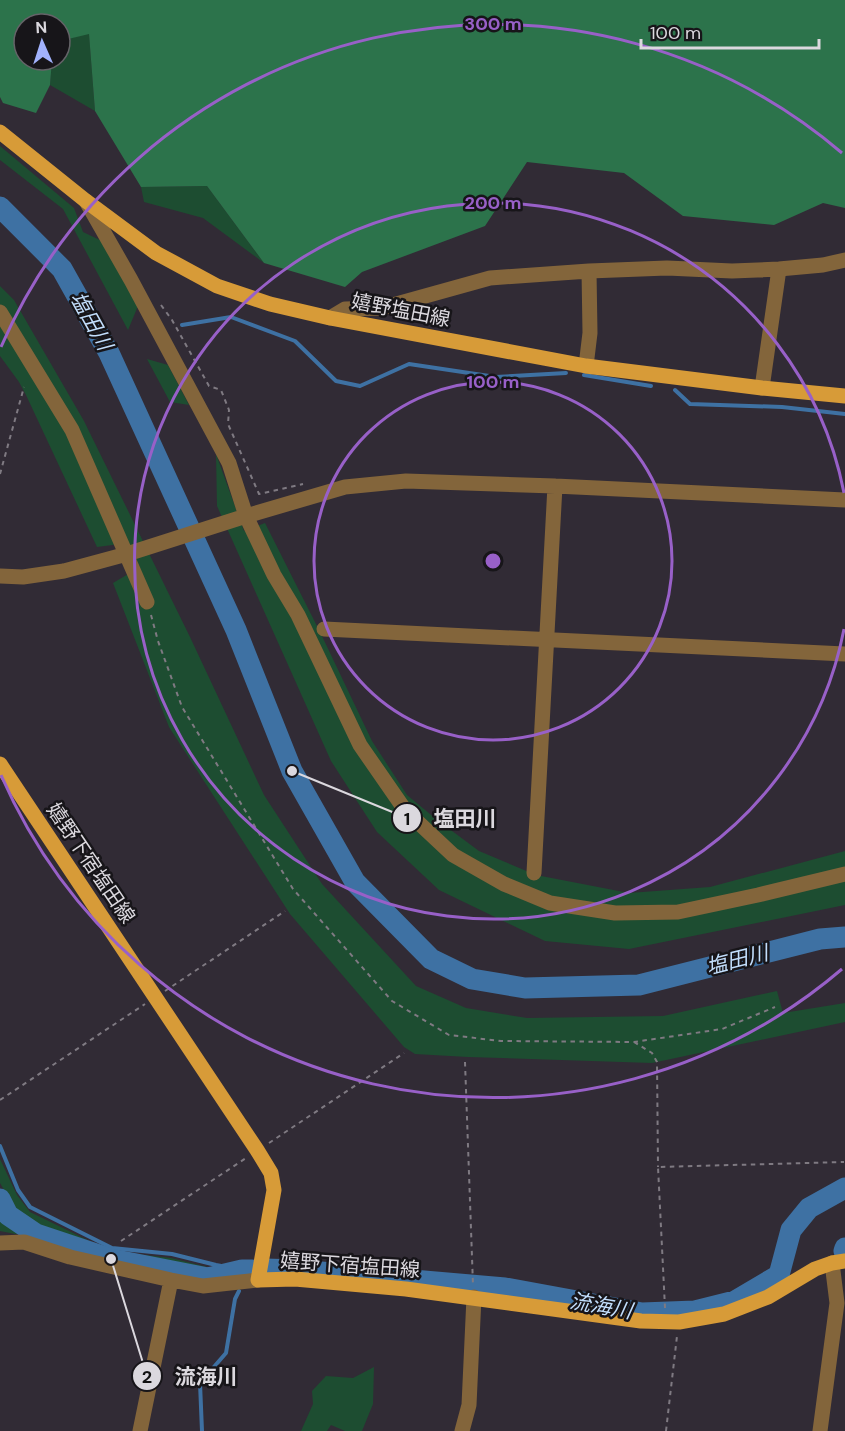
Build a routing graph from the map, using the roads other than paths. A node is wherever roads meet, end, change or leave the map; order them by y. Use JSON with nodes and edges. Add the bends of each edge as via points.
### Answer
{"nodes":[{"id":1,"x":0,"y":132,"type":"edge"},
{"id":2,"x":86,"y":201,"type":"junction"},
{"id":3,"x":845,"y":260,"type":"edge"},
{"id":4,"x":778,"y":269,"type":"junction"},
{"id":5,"x":589,"y":271,"type":"junction"},
{"id":6,"x":0,"y":312,"type":"edge"},
{"id":7,"x":330,"y":318,"type":"junction"},
{"id":8,"x":586,"y":366,"type":"junction"},
{"id":9,"x":762,"y":388,"type":"junction"},
{"id":10,"x":845,"y":396,"type":"edge"},
{"id":11,"x":555,"y":486,"type":"junction"},
{"id":12,"x":845,"y":500,"type":"edge"},
{"id":13,"x":246,"y":516,"type":"junction"},
{"id":14,"x":127,"y":554,"type":"junction"},
{"id":15,"x":0,"y":576,"type":"edge"},
{"id":16,"x":147,"y":602,"type":"road end"},
{"id":17,"x":324,"y":629,"type":"dead end"},
{"id":18,"x":546,"y":640,"type":"junction"},
{"id":19,"x":845,"y":654,"type":"edge"},
{"id":20,"x":0,"y":764,"type":"edge"},
{"id":21,"x":534,"y":873,"type":"dead end"},
{"id":22,"x":845,"y":874,"type":"edge"},
{"id":23,"x":0,"y":1243,"type":"edge"},
{"id":24,"x":839,"y":1262,"type":"edge"},
{"id":25,"x":171,"y":1280,"type":"junction"},
{"id":26,"x":258,"y":1280,"type":"junction"},
{"id":27,"x":474,"y":1297,"type":"junction"},
{"id":28,"x":140,"y":1431,"type":"edge"},
{"id":29,"x":462,"y":1431,"type":"edge"},
{"id":30,"x":820,"y":1431,"type":"edge"}],
"edges":[{"from":1,"to":2,"type":"main road","name":"嬉野塩田線"},
{"from":2,"to":7,"type":"main road","name":"嬉野塩田線","via":[[156,253],[217,286]]},
{"from":2,"to":13,"type":"street","via":[[229,463]]},
{"from":3,"to":4,"type":"street"},
{"from":4,"to":5,"type":"street"},
{"from":4,"to":9,"type":"street"},
{"from":5,"to":7,"type":"street","via":[[490,278],[382,308],[345,309]]},
{"from":5,"to":8,"type":"street"},
{"from":6,"to":14,"type":"street","via":[[72,430]]},
{"from":7,"to":8,"type":"main road","name":"嬉野塩田線"},
{"from":8,"to":9,"type":"main road","name":"嬉野塩田線"},
{"from":9,"to":10,"type":"main road","name":"嬉野塩田線"},
{"from":11,"to":12,"type":"street"},
{"from":11,"to":13,"type":"street","via":[[406,481],[345,487]]},
{"from":11,"to":18,"type":"street"},
{"from":13,"to":14,"type":"street"},
{"from":13,"to":22,"type":"street","via":[[360,745],[405,810],[453,855],[504,884],[550,903],[615,913],[678,912]]},
{"from":14,"to":15,"type":"street","via":[[64,572]]},
{"from":14,"to":16,"type":"street"},
{"from":17,"to":18,"type":"street"},
{"from":18,"to":19,"type":"street"},
{"from":18,"to":21,"type":"street"},
{"from":20,"to":26,"type":"main road","name":"嬉野下宿塩田線","via":[[271,1173],[274,1190]]},
{"from":23,"to":25,"type":"street","via":[[24,1242],[70,1257]]},
{"from":24,"to":27,"type":"main road","name":"嬉野下宿塩田線","via":[[815,1269],[768,1297],[724,1314],[679,1322],[641,1321]]},
{"from":24,"to":30,"type":"street"},
{"from":25,"to":26,"type":"street","via":[[203,1286]]},
{"from":25,"to":28,"type":"street"},
{"from":26,"to":27,"type":"main road","name":"嬉野下宿塩田線","via":[[345,1283]]},
{"from":27,"to":29,"type":"street","via":[[469,1405]]}]}
